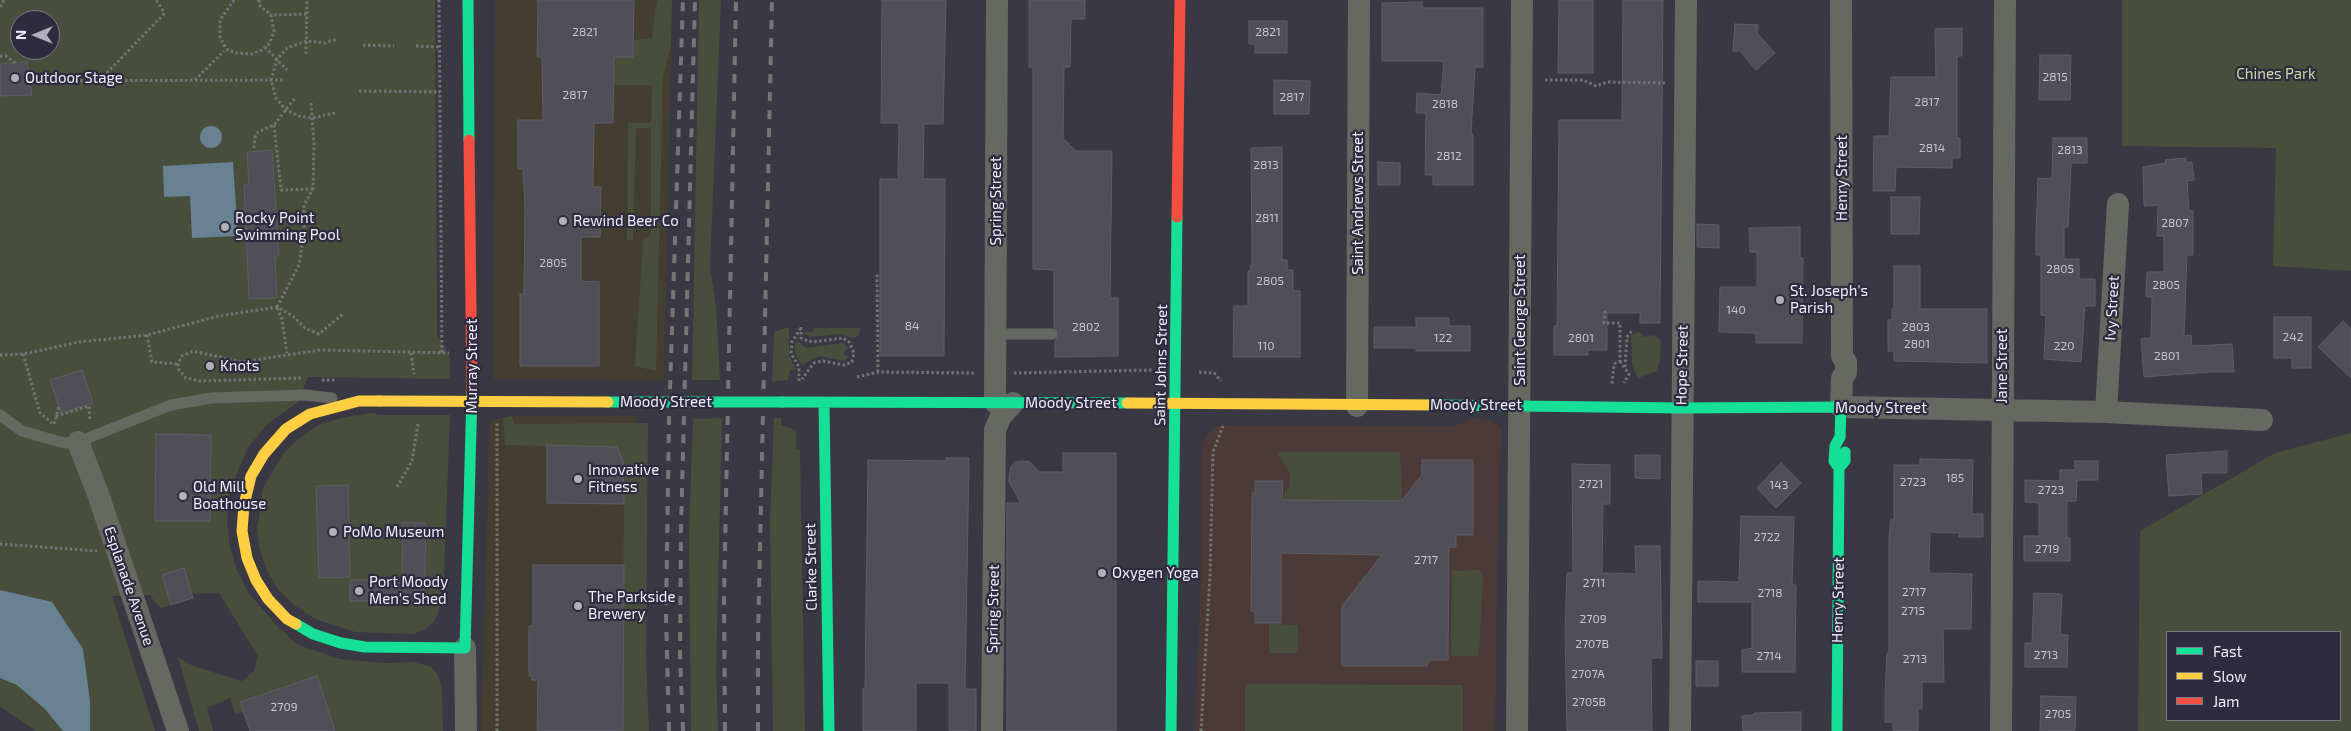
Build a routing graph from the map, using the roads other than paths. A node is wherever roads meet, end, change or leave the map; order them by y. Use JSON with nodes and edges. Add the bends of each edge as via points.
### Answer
{"nodes":[{"id":1,"x":468,"y":0,"type":"edge"},
{"id":2,"x":997,"y":0,"type":"edge"},
{"id":3,"x":1180,"y":0,"type":"edge"},
{"id":4,"x":1359,"y":0,"type":"edge"},
{"id":5,"x":1522,"y":0,"type":"edge"},
{"id":6,"x":1686,"y":0,"type":"edge"},
{"id":7,"x":1841,"y":0,"type":"edge"},
{"id":8,"x":2005,"y":0,"type":"edge"},
{"id":9,"x":2118,"y":204,"type":"dead end"},
{"id":10,"x":995,"y":334,"type":"junction"},
{"id":11,"x":1052,"y":334,"type":"dead end"},
{"id":12,"x":359,"y":401,"type":"junction"},
{"id":13,"x":824,"y":402,"type":"junction"},
{"id":14,"x":1004,"y":402,"type":"junction"},
{"id":15,"x":1175,"y":403,"type":"junction"},
{"id":16,"x":1520,"y":405,"type":"junction"},
{"id":17,"x":1357,"y":406,"type":"junction"},
{"id":18,"x":1841,"y":407,"type":"junction"},
{"id":19,"x":1681,"y":408,"type":"junction"},
{"id":20,"x":2002,"y":409,"type":"junction"},
{"id":21,"x":2106,"y":412,"type":"junction"},
{"id":22,"x":0,"y":415,"type":"edge"},
{"id":23,"x":2262,"y":420,"type":"dead end"},
{"id":24,"x":77,"y":435,"type":"junction"},
{"id":25,"x":465,"y":648,"type":"junction"},
{"id":26,"x":178,"y":731,"type":"edge"},
{"id":27,"x":466,"y":731,"type":"edge"},
{"id":28,"x":829,"y":731,"type":"edge"},
{"id":29,"x":992,"y":731,"type":"edge"},
{"id":30,"x":1171,"y":731,"type":"edge"},
{"id":31,"x":1517,"y":731,"type":"edge"},
{"id":32,"x":1680,"y":731,"type":"edge"},
{"id":33,"x":1837,"y":731,"type":"edge"},
{"id":34,"x":2001,"y":731,"type":"edge"}],
"edges":[{"from":1,"to":25,"type":"main road","name":"Murray Street","via":[[472,381]]},
{"from":2,"to":10,"type":"street","name":"Spring Street"},
{"from":3,"to":15,"type":"main road","name":"Saint Johns Street"},
{"from":4,"to":17,"type":"street","name":"Saint Andrews Street"},
{"from":5,"to":16,"type":"street","name":"Saint George Street"},
{"from":6,"to":19,"type":"street","name":"Hope Street"},
{"from":7,"to":18,"type":"street","name":"Henry Street"},
{"from":8,"to":20,"type":"street","name":"Jane Street"},
{"from":9,"to":21,"type":"street","name":"Ivy Street"},
{"from":10,"to":11,"type":"lane"},
{"from":10,"to":14,"type":"street","name":"Spring Street"},
{"from":12,"to":13,"type":"main road","name":"Moody Street","bridge":true},
{"from":12,"to":24,"type":"lane","via":[[305,395],[212,398],[171,405]]},
{"from":12,"to":25,"type":"main road","name":"Moody Street","via":[[330,407],[302,418],[281,434],[251,476],[242,531],[247,558],[256,580],[287,619],[327,639],[365,647]]},
{"from":13,"to":14,"type":"main road","name":"Moody Street"},
{"from":13,"to":28,"type":"main road","name":"Clarke Street"},
{"from":14,"to":15,"type":"main road","name":"Moody Street"},
{"from":14,"to":29,"type":"street","name":"Spring Street","via":[[995,430]]},
{"from":15,"to":17,"type":"main road","name":"Moody Street"},
{"from":15,"to":30,"type":"main road","name":"Saint Johns Street"},
{"from":16,"to":17,"type":"main road","name":"Moody Street"},
{"from":16,"to":19,"type":"main road","name":"Moody Street"},
{"from":16,"to":31,"type":"street","name":"Saint George Street"},
{"from":18,"to":19,"type":"main road","name":"Moody Street"},
{"from":18,"to":20,"type":"street","name":"Moody Street"},
{"from":18,"to":33,"type":"main road","name":"Henry Street","via":[[1840,438],[1834,446],[1834,461],[1839,468]]},
{"from":19,"to":32,"type":"street","name":"Hope Street"},
{"from":20,"to":21,"type":"street","name":"Moody Street"},
{"from":20,"to":34,"type":"street","name":"Jane Street"},
{"from":21,"to":23,"type":"street","name":"Moody Street"},
{"from":22,"to":24,"type":"lane","via":[[22,431],[64,442]]},
{"from":24,"to":26,"type":"street","name":"Esplanade Avenue"},
{"from":25,"to":27,"type":"street","name":"Murray Street"}]}
